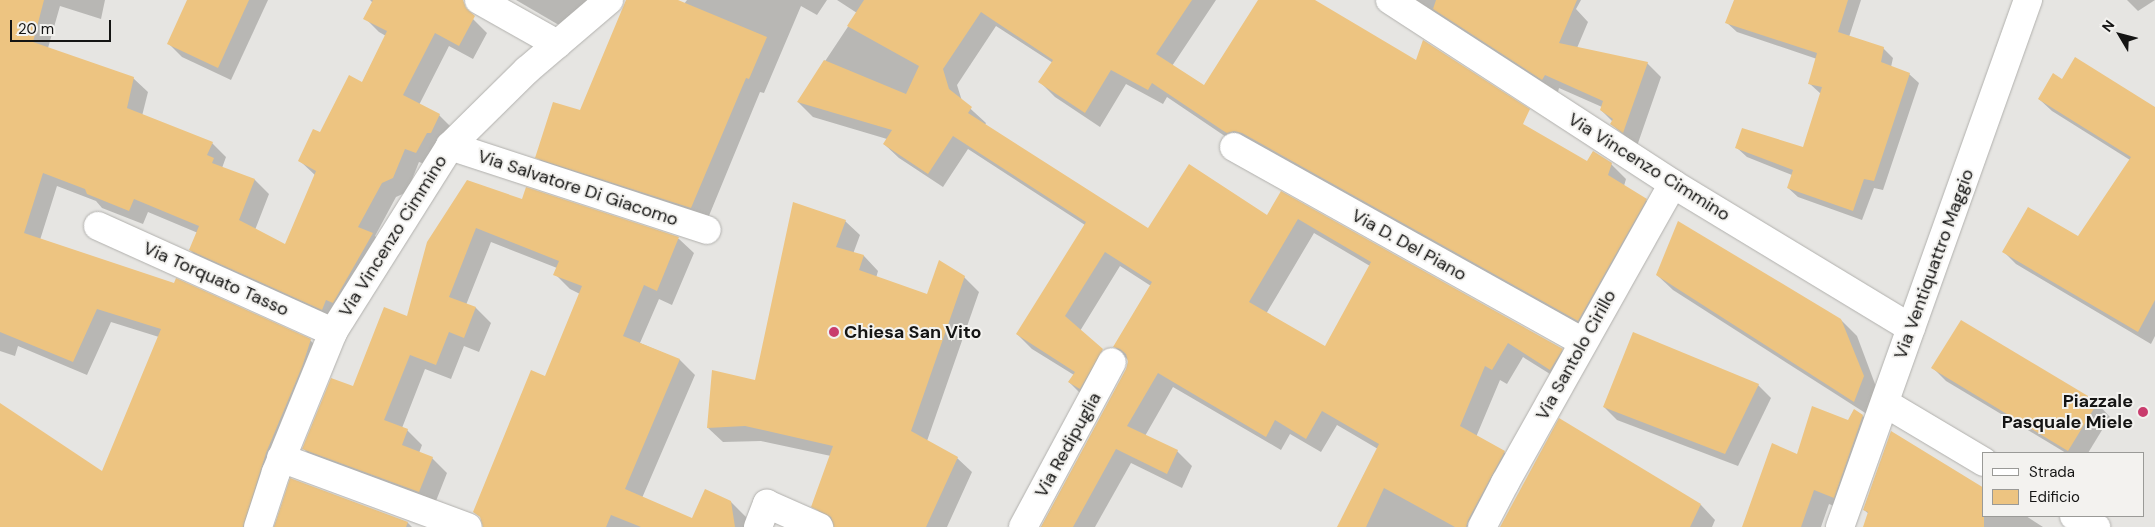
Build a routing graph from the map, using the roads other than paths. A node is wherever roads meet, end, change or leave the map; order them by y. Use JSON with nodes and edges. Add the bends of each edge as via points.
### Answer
{"nodes":[{"id":1,"x":479,"y":0,"type":"edge"},
{"id":2,"x":609,"y":0,"type":"edge"},
{"id":3,"x":2028,"y":0,"type":"edge"},
{"id":4,"x":1406,"y":4,"type":"edge"},
{"id":5,"x":557,"y":44,"type":"junction"},
{"id":6,"x":450,"y":146,"type":"junction"},
{"id":7,"x":1234,"y":148,"type":"dead end"},
{"id":8,"x":1673,"y":184,"type":"junction"},
{"id":9,"x":98,"y":226,"type":"dead end"},
{"id":10,"x":707,"y":230,"type":"dead end"},
{"id":11,"x":1911,"y":328,"type":"junction"},
{"id":12,"x":333,"y":332,"type":"junction"},
{"id":13,"x":1583,"y":342,"type":"junction"},
{"id":14,"x":1112,"y":362,"type":"dead end"},
{"id":15,"x":1885,"y":403,"type":"junction"},
{"id":16,"x":281,"y":458,"type":"junction"},
{"id":17,"x":1982,"y":461,"type":"edge"},
{"id":18,"x":763,"y":515,"type":"edge"},
{"id":19,"x":2076,"y":517,"type":"edge"},
{"id":20,"x":258,"y":527,"type":"edge"},
{"id":21,"x":468,"y":527,"type":"edge"},
{"id":22,"x":819,"y":527,"type":"edge"},
{"id":23,"x":1023,"y":527,"type":"edge"},
{"id":24,"x":1482,"y":527,"type":"edge"},
{"id":25,"x":1840,"y":527,"type":"edge"},
{"id":26,"x":2096,"y":527,"type":"edge"}],
"edges":[{"from":1,"to":5,"type":"street"},
{"from":2,"to":5,"type":"street","name":"Via Vincenzo Cimmino"},
{"from":3,"to":11,"type":"street","name":"Via Ventiquattro Maggio"},
{"from":4,"to":8,"type":"street","name":"Via Vincenzo Cimmino"},
{"from":5,"to":6,"type":"street","name":"Via Vincenzo Cimmino"},
{"from":6,"to":10,"type":"street","name":"Via Salvatore Di Giacomo"},
{"from":6,"to":12,"type":"street","name":"Via Vincenzo Cimmino"},
{"from":7,"to":13,"type":"street","name":"Via D. Del Piano"},
{"from":8,"to":11,"type":"street","name":"Via Vincenzo Cimmino"},
{"from":8,"to":13,"type":"street","name":"Via Santolo Cirillo"},
{"from":9,"to":12,"type":"street","name":"Via Torquato Tasso"},
{"from":11,"to":15,"type":"street","name":"Via Ventiquattro Maggio"},
{"from":12,"to":16,"type":"street","name":"Via Vincenzo Cimmino"},
{"from":13,"to":24,"type":"street","name":"Via Santolo Cirillo"},
{"from":14,"to":23,"type":"street","name":"Via Redipuglia"},
{"from":15,"to":17,"type":"street"},
{"from":15,"to":25,"type":"street","name":"Via Ventiquattro Maggio"},
{"from":16,"to":20,"type":"street","name":"Via Vincenzo Cimmino"},
{"from":16,"to":21,"type":"street"},
{"from":18,"to":22,"type":"street"},
{"from":19,"to":26,"type":"street"}]}
